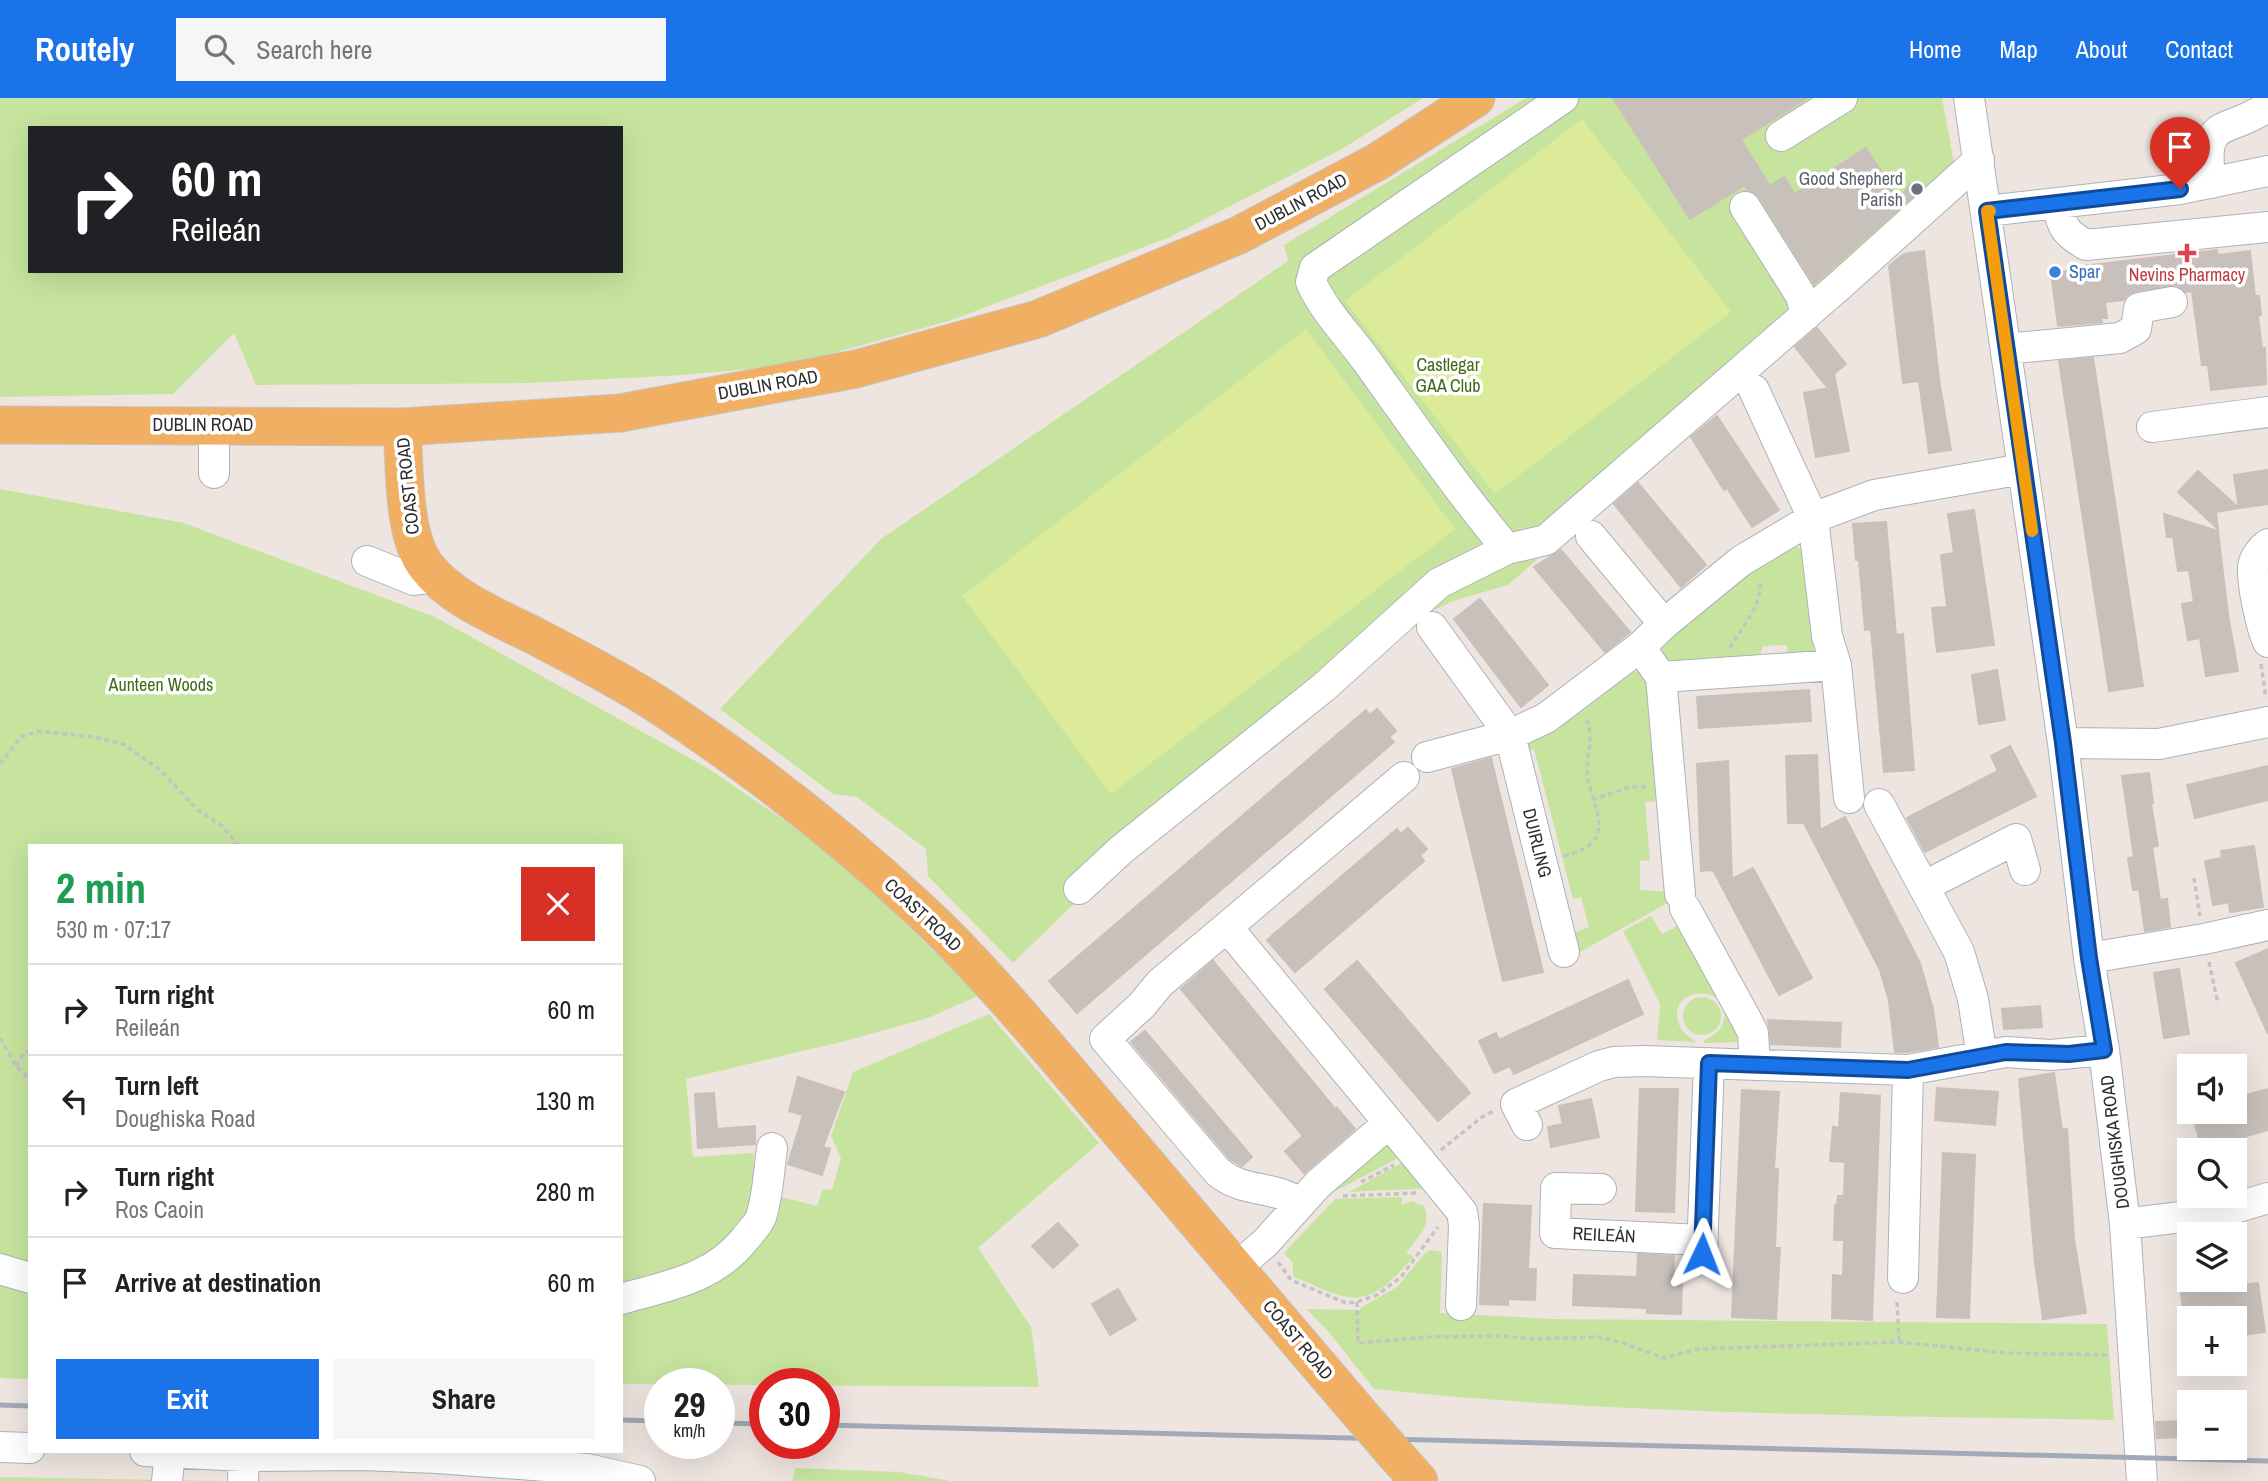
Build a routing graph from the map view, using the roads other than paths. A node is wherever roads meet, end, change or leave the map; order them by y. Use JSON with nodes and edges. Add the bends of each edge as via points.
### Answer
{"nodes":[{"id":1,"x":1476,"y":98,"type":"edge"},
{"id":2,"x":1563,"y":98,"type":"edge"},
{"id":3,"x":1842,"y":98,"type":"edge"},
{"id":4,"x":1969,"y":98,"type":"edge"},
{"id":5,"x":2268,"y":106,"type":"edge"},
{"id":6,"x":1781,"y":136,"type":"dead end"},
{"id":7,"x":1979,"y":160,"type":"junction"},
{"id":8,"x":2268,"y":172,"type":"edge"},
{"id":9,"x":2211,"y":183,"type":"junction"},
{"id":10,"x":2057,"y":204,"type":"junction"},
{"id":11,"x":1745,"y":207,"type":"dead end"},
{"id":12,"x":1987,"y":211,"type":"junction"},
{"id":13,"x":2268,"y":227,"type":"edge"},
{"id":14,"x":2172,"y":302,"type":"dead end"},
{"id":15,"x":1806,"y":315,"type":"junction"},
{"id":16,"x":2006,"y":349,"type":"junction"},
{"id":17,"x":1754,"y":390,"type":"dead end"},
{"id":18,"x":2268,"y":412,"type":"edge"},
{"id":19,"x":0,"y":425,"type":"edge"},
{"id":20,"x":214,"y":425,"type":"junction"},
{"id":21,"x":402,"y":427,"type":"junction"},
{"id":22,"x":2152,"y":427,"type":"dead end"},
{"id":23,"x":2023,"y":469,"type":"junction"},
{"id":24,"x":214,"y":473,"type":"dead end"},
{"id":25,"x":1813,"y":518,"type":"junction"},
{"id":26,"x":1591,"y":536,"type":"dead end"},
{"id":27,"x":2268,"y":544,"type":"edge"},
{"id":28,"x":1507,"y":550,"type":"junction"},
{"id":29,"x":368,"y":561,"type":"dead end"},
{"id":30,"x":437,"y":577,"type":"junction"},
{"id":31,"x":1664,"y":624,"type":"junction"},
{"id":32,"x":1432,"y":627,"type":"dead end"},
{"id":33,"x":2268,"y":642,"type":"edge"},
{"id":34,"x":1640,"y":647,"type":"junction"},
{"id":35,"x":1836,"y":665,"type":"junction"},
{"id":36,"x":1661,"y":677,"type":"junction"},
{"id":37,"x":2267,"y":711,"type":"edge"},
{"id":38,"x":1510,"y":735,"type":"junction"},
{"id":39,"x":2063,"y":743,"type":"junction"},
{"id":40,"x":1427,"y":757,"type":"dead end"},
{"id":41,"x":1404,"y":777,"type":"dead end"},
{"id":42,"x":1849,"y":798,"type":"dead end"},
{"id":43,"x":1879,"y":804,"type":"dead end"},
{"id":44,"x":2025,"y":870,"type":"dead end"},
{"id":45,"x":1925,"y":886,"type":"junction"},
{"id":46,"x":1079,"y":889,"type":"dead end"},
{"id":47,"x":2268,"y":925,"type":"edge"},
{"id":48,"x":1227,"y":927,"type":"junction"},
{"id":49,"x":1564,"y":952,"type":"dead end"},
{"id":50,"x":2089,"y":958,"type":"junction"},
{"id":51,"x":2104,"y":1050,"type":"junction"},
{"id":52,"x":1983,"y":1057,"type":"junction"},
{"id":53,"x":1709,"y":1063,"type":"junction"},
{"id":54,"x":1755,"y":1065,"type":"junction"},
{"id":55,"x":1908,"y":1070,"type":"junction"},
{"id":56,"x":1521,"y":1114,"type":"road end"},
{"id":57,"x":1389,"y":1123,"type":"junction"},
{"id":58,"x":772,"y":1147,"type":"dead end"},
{"id":59,"x":1601,"y":1189,"type":"dead end"},
{"id":60,"x":2268,"y":1198,"type":"edge"},
{"id":61,"x":1299,"y":1203,"type":"junction"},
{"id":62,"x":2125,"y":1224,"type":"junction"},
{"id":63,"x":1237,"y":1268,"type":"junction"},
{"id":64,"x":0,"y":1269,"type":"edge"},
{"id":65,"x":28,"y":1277,"type":"edge"},
{"id":66,"x":1903,"y":1278,"type":"road end"},
{"id":67,"x":623,"y":1298,"type":"edge"},
{"id":68,"x":1461,"y":1305,"type":"dead end"},
{"id":69,"x":0,"y":1447,"type":"edge"},
{"id":70,"x":28,"y":1448,"type":"edge"},
{"id":71,"x":170,"y":1453,"type":"edge"},
{"id":72,"x":178,"y":1453,"type":"edge"},
{"id":73,"x":244,"y":1469,"type":"edge"},
{"id":74,"x":167,"y":1481,"type":"edge"},
{"id":75,"x":640,"y":1481,"type":"edge"},
{"id":76,"x":1419,"y":1481,"type":"edge"},
{"id":77,"x":2142,"y":1481,"type":"edge"}],
"edges":[{"from":1,"to":21,"type":"main road","name":"DUBLIN ROAD","via":[[1377,162],[1239,235],[1038,320],[856,369],[620,412]]},
{"from":2,"to":28,"type":"street","via":[[1315,268],[1311,282],[1319,300]]},
{"from":3,"to":6,"type":"street"},
{"from":4,"to":7,"type":"street","name":"DOUGHISKA ROAD"},
{"from":5,"to":9,"type":"street","via":[[2223,126],[2213,138],[2207,150]]},
{"from":7,"to":12,"type":"street","name":"DOUGHISKA ROAD"},
{"from":7,"to":15,"type":"street"},
{"from":8,"to":9,"type":"street"},
{"from":9,"to":10,"type":"street"},
{"from":10,"to":12,"type":"street"},
{"from":10,"to":13,"type":"street","via":[[2070,236],[2086,245]]},
{"from":11,"to":15,"type":"street","via":[[1801,296]]},
{"from":12,"to":16,"type":"street","name":"DOUGHISKA ROAD"},
{"from":14,"to":16,"type":"street","via":[[2139,308],[2136,329],[2120,338]]},
{"from":15,"to":28,"type":"street","via":[[1546,540]]},
{"from":16,"to":23,"type":"street","name":"DOUGHISKA ROAD"},
{"from":17,"to":25,"type":"street"},
{"from":18,"to":22,"type":"street"},
{"from":19,"to":20,"type":"main road","name":"DUBLIN ROAD"},
{"from":20,"to":21,"type":"main road","name":"DUBLIN ROAD"},
{"from":20,"to":24,"type":"street"},
{"from":21,"to":30,"type":"main road","name":"COAST ROAD","via":[[408,522],[418,551]]},
{"from":23,"to":25,"type":"street","via":[[1874,495]]},
{"from":23,"to":39,"type":"street","name":"DOUGHISKA ROAD"},
{"from":25,"to":31,"type":"street","via":[[1741,561]]},
{"from":25,"to":35,"type":"street","via":[[1827,636]]},
{"from":26,"to":31,"type":"street"},
{"from":27,"to":33,"type":"street","via":[[2253,565],[2258,610]]},
{"from":28,"to":46,"type":"street","via":[[1439,583],[1324,687]]},
{"from":29,"to":30,"type":"street","via":[[414,580]]},
{"from":30,"to":63,"type":"main road","name":"COAST ROAD","via":[[474,604],[654,702],[846,845],[992,983]]},
{"from":31,"to":34,"type":"street"},
{"from":32,"to":38,"type":"street","name":"DUIRLING"},
{"from":34,"to":36,"type":"street"},
{"from":34,"to":38,"type":"street","via":[[1546,718]]},
{"from":35,"to":36,"type":"street"},
{"from":35,"to":42,"type":"street"},
{"from":36,"to":54,"type":"street","via":[[1682,901],[1746,1019]]},
{"from":37,"to":39,"type":"street","via":[[2159,744]]},
{"from":38,"to":40,"type":"street"},
{"from":38,"to":49,"type":"street","name":"DUIRLING"},
{"from":39,"to":50,"type":"street","name":"DOUGHISKA ROAD"},
{"from":41,"to":48,"type":"street"},
{"from":43,"to":45,"type":"street"},
{"from":44,"to":45,"type":"street","via":[[2016,839]]},
{"from":45,"to":52,"type":"street","via":[[1959,952]]},
{"from":47,"to":50,"type":"street"},
{"from":48,"to":57,"type":"street"},
{"from":48,"to":61,"type":"street","via":[[1160,983],[1105,1039],[1227,1180],[1277,1191]]},
{"from":50,"to":51,"type":"street","name":"DOUGHISKA ROAD"},
{"from":51,"to":52,"type":"street","via":[[2006,1052]]},
{"from":51,"to":62,"type":"street","name":"DOUGHISKA ROAD"},
{"from":52,"to":55,"type":"street"},
{"from":53,"to":54,"type":"street"},
{"from":53,"to":56,"type":"street","via":[[1614,1062],[1582,1072]]},
{"from":53,"to":59,"type":"street","name":"REILEÁN","via":[[1702,1247],[1555,1233],[1556,1188]]},
{"from":54,"to":55,"type":"street"},
{"from":55,"to":66,"type":"street"},
{"from":57,"to":61,"type":"street"},
{"from":57,"to":68,"type":"street","via":[[1462,1212]]},
{"from":58,"to":67,"type":"street","via":[[760,1220],[740,1246],[685,1282]]},
{"from":60,"to":62,"type":"street","via":[[2221,1212]]},
{"from":61,"to":63,"type":"street"},
{"from":62,"to":77,"type":"street","name":"DOUGHISKA ROAD"},
{"from":63,"to":76,"type":"main road","name":"COAST ROAD","bridge":true},
{"from":64,"to":65,"type":"street"},
{"from":69,"to":70,"type":"street"},
{"from":71,"to":74,"type":"street"},
{"from":72,"to":73,"type":"street"},
{"from":73,"to":75,"type":"street","via":[[362,1455],[587,1469]]}]}
